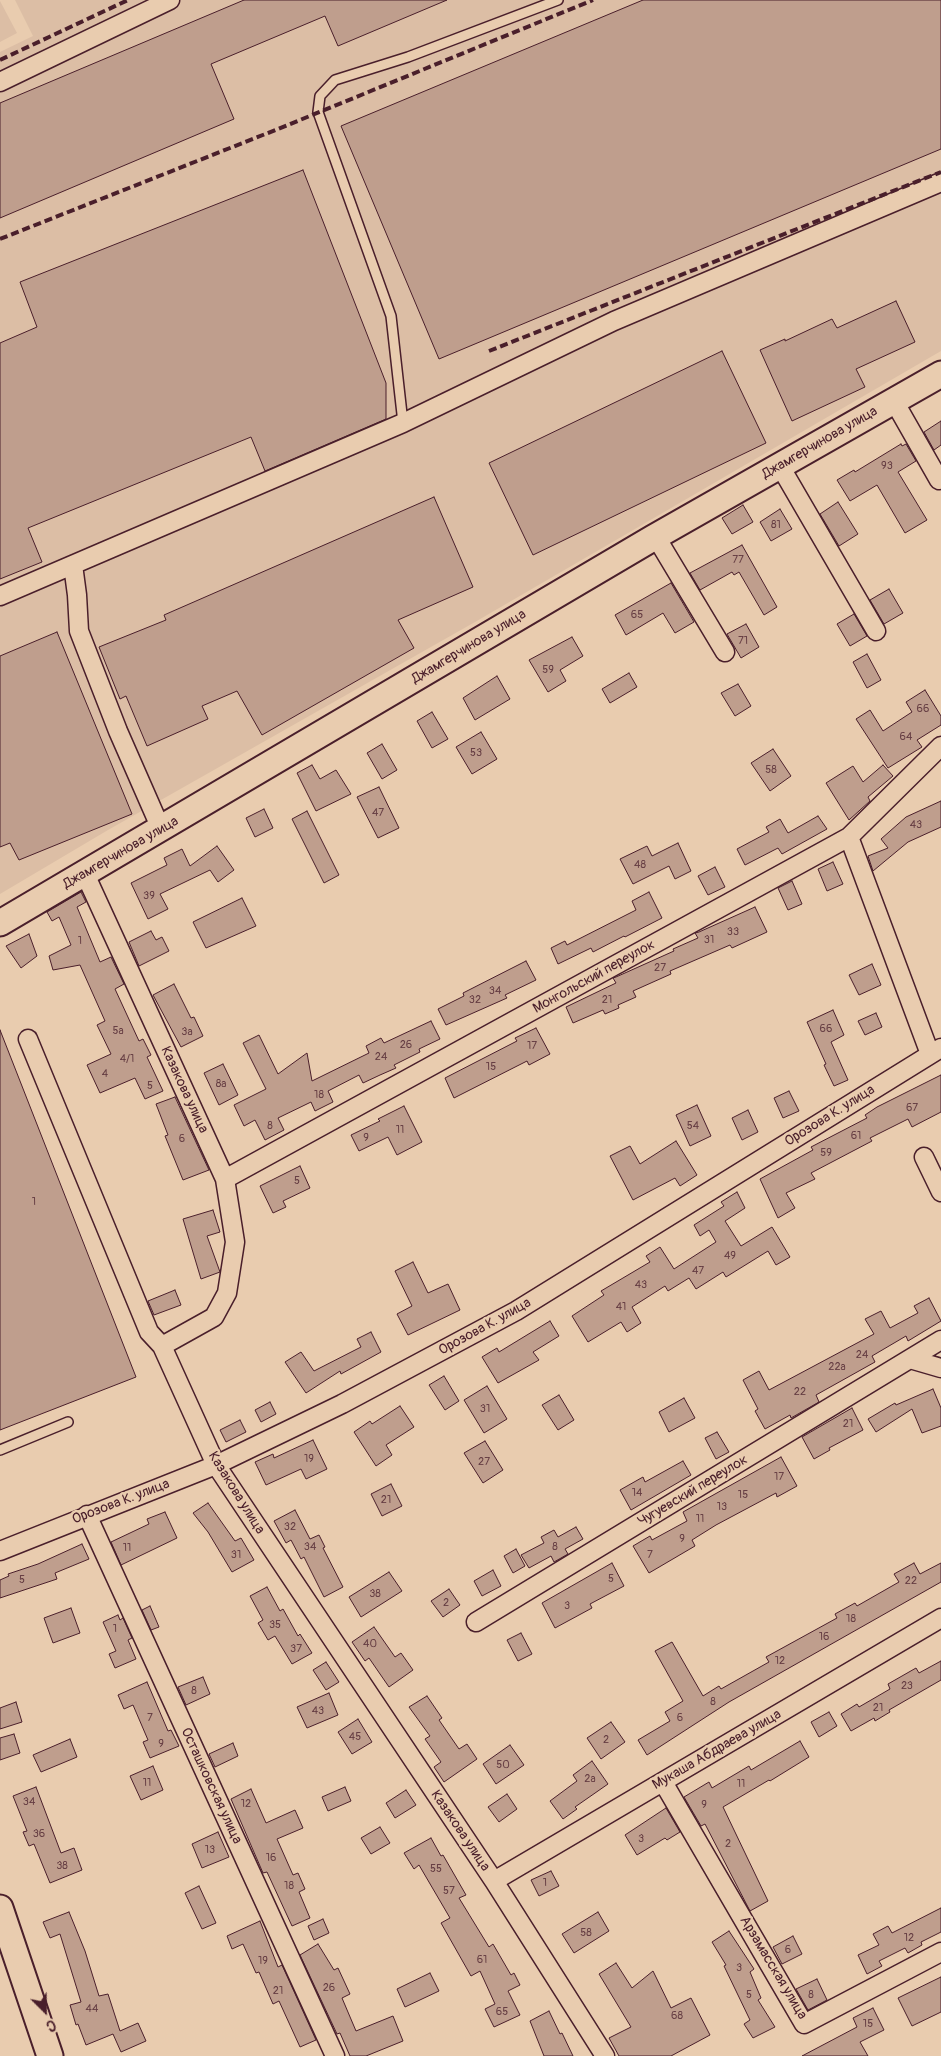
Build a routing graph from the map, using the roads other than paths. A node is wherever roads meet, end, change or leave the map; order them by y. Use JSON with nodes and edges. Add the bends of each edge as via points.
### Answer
{"nodes":[{"id":1,"x":170,"y":0,"type":"edge"},
{"id":2,"x":558,"y":0,"type":"edge"},
{"id":3,"x":0,"y":82,"type":"edge"},
{"id":4,"x":941,"y":182,"type":"edge"},
{"id":5,"x":941,"y":374,"type":"edge"},
{"id":6,"x":894,"y":401,"type":"junction"},
{"id":7,"x":403,"y":423,"type":"junction"},
{"id":8,"x":780,"y":466,"type":"junction"},
{"id":9,"x":939,"y":480,"type":"dead end"},
{"id":10,"x":656,"y":537,"type":"junction"},
{"id":11,"x":72,"y":565,"type":"junction"},
{"id":12,"x":0,"y":596,"type":"edge"},
{"id":13,"x":876,"y":631,"type":"dead end"},
{"id":14,"x":725,"y":652,"type":"dead end"},
{"id":15,"x":941,"y":746,"type":"edge"},
{"id":16,"x":161,"y":829,"type":"junction"},
{"id":17,"x":849,"y":837,"type":"junction"},
{"id":18,"x":85,"y":874,"type":"junction"},
{"id":19,"x":0,"y":923,"type":"edge"},
{"id":20,"x":28,"y":1039,"type":"dead end"},
{"id":21,"x":935,"y":1051,"type":"edge"},
{"id":22,"x":924,"y":1158,"type":"dead end"},
{"id":23,"x":225,"y":1179,"type":"junction"},
{"id":24,"x":941,"y":1192,"type":"edge"},
{"id":25,"x":941,"y":1340,"type":"edge"},
{"id":26,"x":162,"y":1346,"type":"junction"},
{"id":27,"x":910,"y":1359,"type":"junction"},
{"id":28,"x":941,"y":1368,"type":"edge"},
{"id":29,"x":68,"y":1422,"type":"dead end"},
{"id":30,"x":0,"y":1450,"type":"edge"},
{"id":31,"x":216,"y":1465,"type":"junction"},
{"id":32,"x":87,"y":1515,"type":"junction"},
{"id":33,"x":0,"y":1551,"type":"edge"},
{"id":34,"x":941,"y":1618,"type":"edge"},
{"id":35,"x":476,"y":1622,"type":"dead end"},
{"id":36,"x":663,"y":1782,"type":"junction"},
{"id":37,"x":494,"y":1881,"type":"junction"},
{"id":38,"x":1,"y":1915,"type":"edge"},
{"id":39,"x":941,"y":1952,"type":"edge"},
{"id":40,"x":50,"y":2056,"type":"edge"},
{"id":41,"x":335,"y":2056,"type":"edge"},
{"id":42,"x":605,"y":2056,"type":"edge"}],
"edges":[{"from":1,"to":3,"type":"street"},
{"from":2,"to":7,"type":"lane","via":[[408,57],[334,80],[320,96],[318,112],[391,316]]},
{"from":4,"to":7,"type":"street","via":[[614,321]]},
{"from":5,"to":6,"type":"street","name":"Джамгерчинова улица"},
{"from":6,"to":8,"type":"street","name":"Джамгерчинова улица"},
{"from":6,"to":9,"type":"street"},
{"from":7,"to":11,"type":"street"},
{"from":8,"to":10,"type":"street","name":"Джамгерчинова улица"},
{"from":8,"to":13,"type":"street"},
{"from":10,"to":14,"type":"street"},
{"from":10,"to":16,"type":"street","name":"Джамгерчинова улица"},
{"from":11,"to":12,"type":"street"},
{"from":11,"to":16,"type":"street","via":[[78,595],[79,631],[118,732]]},
{"from":15,"to":17,"type":"street","name":"Монгольский переулок"},
{"from":16,"to":18,"type":"street","name":"Джамгерчинова улица"},
{"from":17,"to":21,"type":"street"},
{"from":17,"to":23,"type":"street","name":"Монгольский переулок"},
{"from":18,"to":19,"type":"street","name":"Джамгерчинова улица"},
{"from":18,"to":23,"type":"street","name":"Казакова улица"},
{"from":20,"to":26,"type":"street","via":[[149,1332]]},
{"from":21,"to":31,"type":"street","name":"Орозова К. улица","via":[[516,1311],[342,1404]]},
{"from":22,"to":24,"type":"street"},
{"from":23,"to":26,"type":"street","name":"Казакова улица","via":[[235,1242],[226,1293],[214,1317]]},
{"from":25,"to":27,"type":"street","name":"Чугуевский переулок"},
{"from":26,"to":31,"type":"street","name":"Казакова улица"},
{"from":27,"to":28,"type":"street"},
{"from":27,"to":35,"type":"street","name":"Чугуевский переулок"},
{"from":29,"to":30,"type":"lane"},
{"from":31,"to":32,"type":"street","name":"Орозова К. улица"},
{"from":31,"to":37,"type":"street","name":"Казакова улица"},
{"from":32,"to":33,"type":"street","name":"Орозова К. улица"},
{"from":32,"to":41,"type":"street","name":"Осташковская улица"},
{"from":34,"to":36,"type":"street","name":"Мукаша Абдраева улица"},
{"from":36,"to":37,"type":"street","name":"Мукаша Абдраева улица"},
{"from":36,"to":39,"type":"street","name":"Арзамасская улица","via":[[804,2024]]},
{"from":37,"to":42,"type":"street","name":"Казакова улица"},
{"from":38,"to":40,"type":"street"}]}
